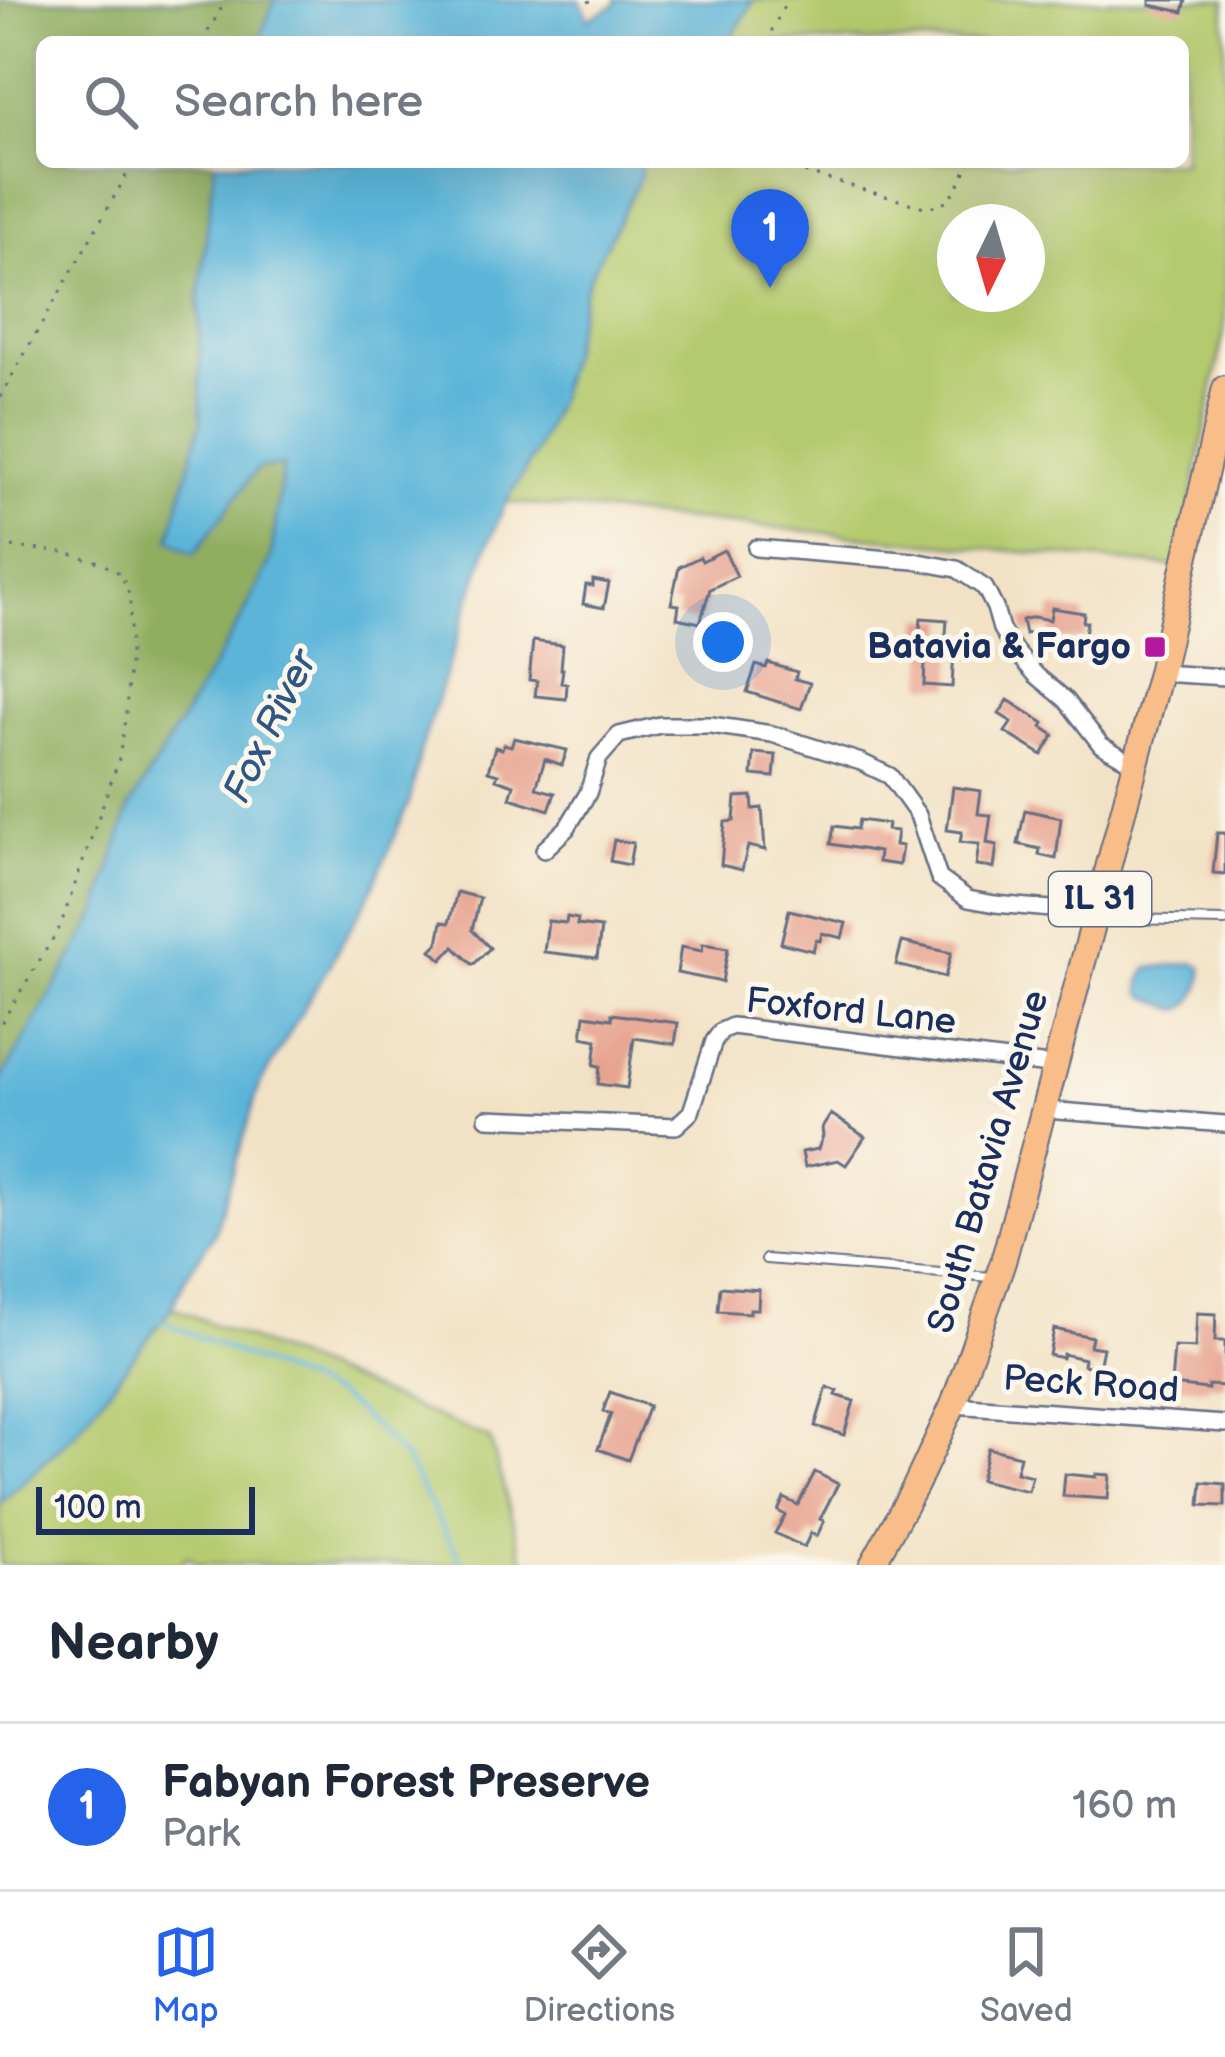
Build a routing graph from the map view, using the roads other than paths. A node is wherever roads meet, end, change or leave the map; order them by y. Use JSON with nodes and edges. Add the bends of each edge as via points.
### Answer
{"nodes":[{"id":1,"x":1225,"y":388,"type":"edge"},
{"id":2,"x":756,"y":548,"type":"dead end"},
{"id":3,"x":1160,"y":673,"type":"junction"},
{"id":4,"x":1225,"y":677,"type":"edge"},
{"id":5,"x":1136,"y":765,"type":"junction"},
{"id":6,"x":544,"y":850,"type":"dead end"},
{"id":7,"x":1096,"y":913,"type":"junction"},
{"id":8,"x":1225,"y":922,"type":"edge"},
{"id":9,"x":1057,"y":1066,"type":"junction"},
{"id":10,"x":1046,"y":1110,"type":"junction"},
{"id":11,"x":487,"y":1118,"type":"dead end"},
{"id":12,"x":1225,"y":1124,"type":"edge"},
{"id":13,"x":766,"y":1259,"type":"dead end"},
{"id":14,"x":998,"y":1277,"type":"junction"},
{"id":15,"x":953,"y":1406,"type":"junction"},
{"id":16,"x":1225,"y":1424,"type":"edge"},
{"id":17,"x":872,"y":1565,"type":"edge"}],
"edges":[{"from":1,"to":3,"type":"main road","name":"South Batavia Avenue","number":"IL 31"},
{"from":2,"to":5,"type":"street","via":[[957,569],[985,588],[1000,628],[1036,675],[1101,745]]},
{"from":3,"to":4,"type":"street"},
{"from":3,"to":5,"type":"main road","name":"South Batavia Avenue","number":"IL 31"},
{"from":5,"to":7,"type":"main road","name":"South Batavia Avenue","number":"IL 31"},
{"from":6,"to":7,"type":"street","via":[[567,828],[619,734],[711,724],[772,734],[890,776],[918,815],[939,878],[968,899]]},
{"from":7,"to":8,"type":"lane"},
{"from":7,"to":9,"type":"main road","name":"South Batavia Avenue","number":"IL 31"},
{"from":9,"to":10,"type":"main road","name":"South Batavia Avenue","number":"IL 31"},
{"from":9,"to":11,"type":"street","name":"Foxford Lane","via":[[732,1026],[714,1041],[691,1112],[676,1126]]},
{"from":10,"to":12,"type":"street"},
{"from":10,"to":14,"type":"main road","name":"South Batavia Avenue","number":"IL 31"},
{"from":13,"to":14,"type":"lane"},
{"from":14,"to":15,"type":"main road","name":"South Batavia Avenue","number":"IL 31"},
{"from":15,"to":16,"type":"street","name":"Peck Road"},
{"from":15,"to":17,"type":"main road","name":"South Batavia Avenue","number":"IL 31"}]}
